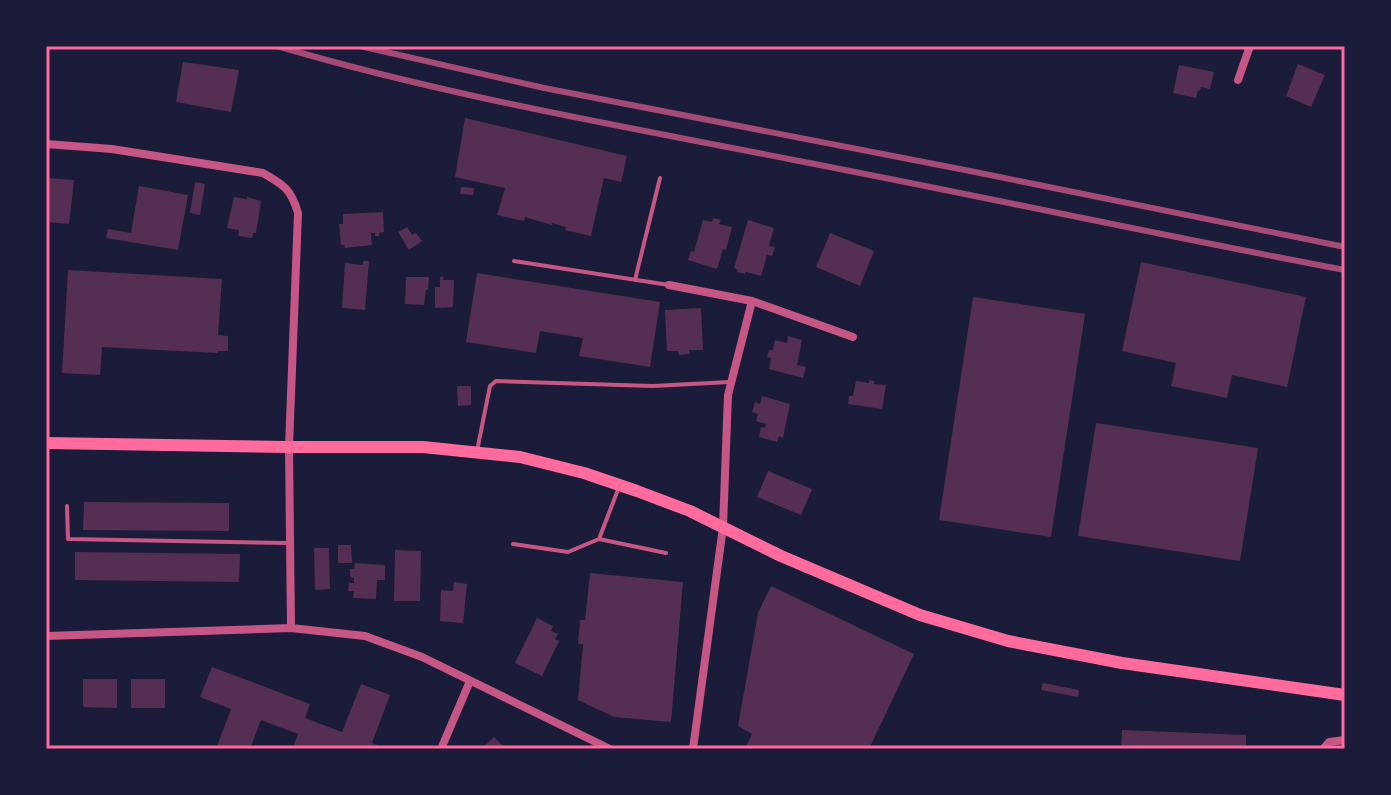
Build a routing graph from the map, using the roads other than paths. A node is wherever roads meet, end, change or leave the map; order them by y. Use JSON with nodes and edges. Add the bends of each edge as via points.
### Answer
{"nodes":[{"id":1,"x":1250,"y":46,"type":"edge"},
{"id":2,"x":1238,"y":80,"type":"dead end"},
{"id":3,"x":46,"y":144,"type":"edge"},
{"id":4,"x":660,"y":178,"type":"dead end"},
{"id":5,"x":514,"y":261,"type":"dead end"},
{"id":6,"x":635,"y":280,"type":"junction"},
{"id":7,"x":669,"y":285,"type":"joint"},
{"id":8,"x":752,"y":301,"type":"junction"},
{"id":9,"x":853,"y":337,"type":"dead end"},
{"id":10,"x":731,"y":382,"type":"junction"},
{"id":11,"x":46,"y":443,"type":"edge"},
{"id":12,"x":289,"y":447,"type":"junction"},
{"id":13,"x":476,"y":453,"type":"junction"},
{"id":14,"x":620,"y":485,"type":"junction"},
{"id":15,"x":67,"y":506,"type":"dead end"},
{"id":16,"x":723,"y":527,"type":"junction"},
{"id":17,"x":599,"y":539,"type":"junction"},
{"id":18,"x":290,"y":543,"type":"junction"},
{"id":19,"x":513,"y":544,"type":"dead end"},
{"id":20,"x":666,"y":553,"type":"dead end"},
{"id":21,"x":291,"y":628,"type":"junction"},
{"id":22,"x":46,"y":636,"type":"edge"},
{"id":23,"x":470,"y":681,"type":"junction"},
{"id":24,"x":1345,"y":695,"type":"edge"},
{"id":25,"x":1345,"y":740,"type":"edge"},
{"id":26,"x":441,"y":749,"type":"edge"},
{"id":27,"x":610,"y":749,"type":"edge"},
{"id":28,"x":693,"y":749,"type":"edge"},
{"id":29,"x":1323,"y":749,"type":"edge"}],
"edges":[{"from":1,"to":2,"type":"street"},
{"from":3,"to":12,"type":"street","via":[[263,173],[285,185],[298,213]]},
{"from":4,"to":6,"type":"lane"},
{"from":5,"to":6,"type":"lane"},
{"from":6,"to":7,"type":"lane"},
{"from":7,"to":8,"type":"street"},
{"from":8,"to":9,"type":"street"},
{"from":8,"to":10,"type":"street"},
{"from":10,"to":13,"type":"lane","via":[[653,386],[496,381],[490,386]]},
{"from":10,"to":16,"type":"street"},
{"from":11,"to":12,"type":"main road"},
{"from":12,"to":13,"type":"main road","via":[[423,447]]},
{"from":12,"to":18,"type":"street"},
{"from":13,"to":14,"type":"main road","via":[[520,457]]},
{"from":14,"to":16,"type":"main road"},
{"from":14,"to":17,"type":"lane"},
{"from":15,"to":18,"type":"lane","via":[[68,539]]},
{"from":16,"to":24,"type":"main road","via":[[920,615],[1008,641]]},
{"from":16,"to":28,"type":"street"},
{"from":17,"to":19,"type":"lane","via":[[568,552]]},
{"from":17,"to":20,"type":"lane"},
{"from":18,"to":21,"type":"street"},
{"from":21,"to":22,"type":"street"},
{"from":21,"to":23,"type":"street","via":[[365,636]]},
{"from":23,"to":26,"type":"street"},
{"from":23,"to":27,"type":"street"},
{"from":25,"to":29,"type":"street","via":[[1329,742]]}]}
